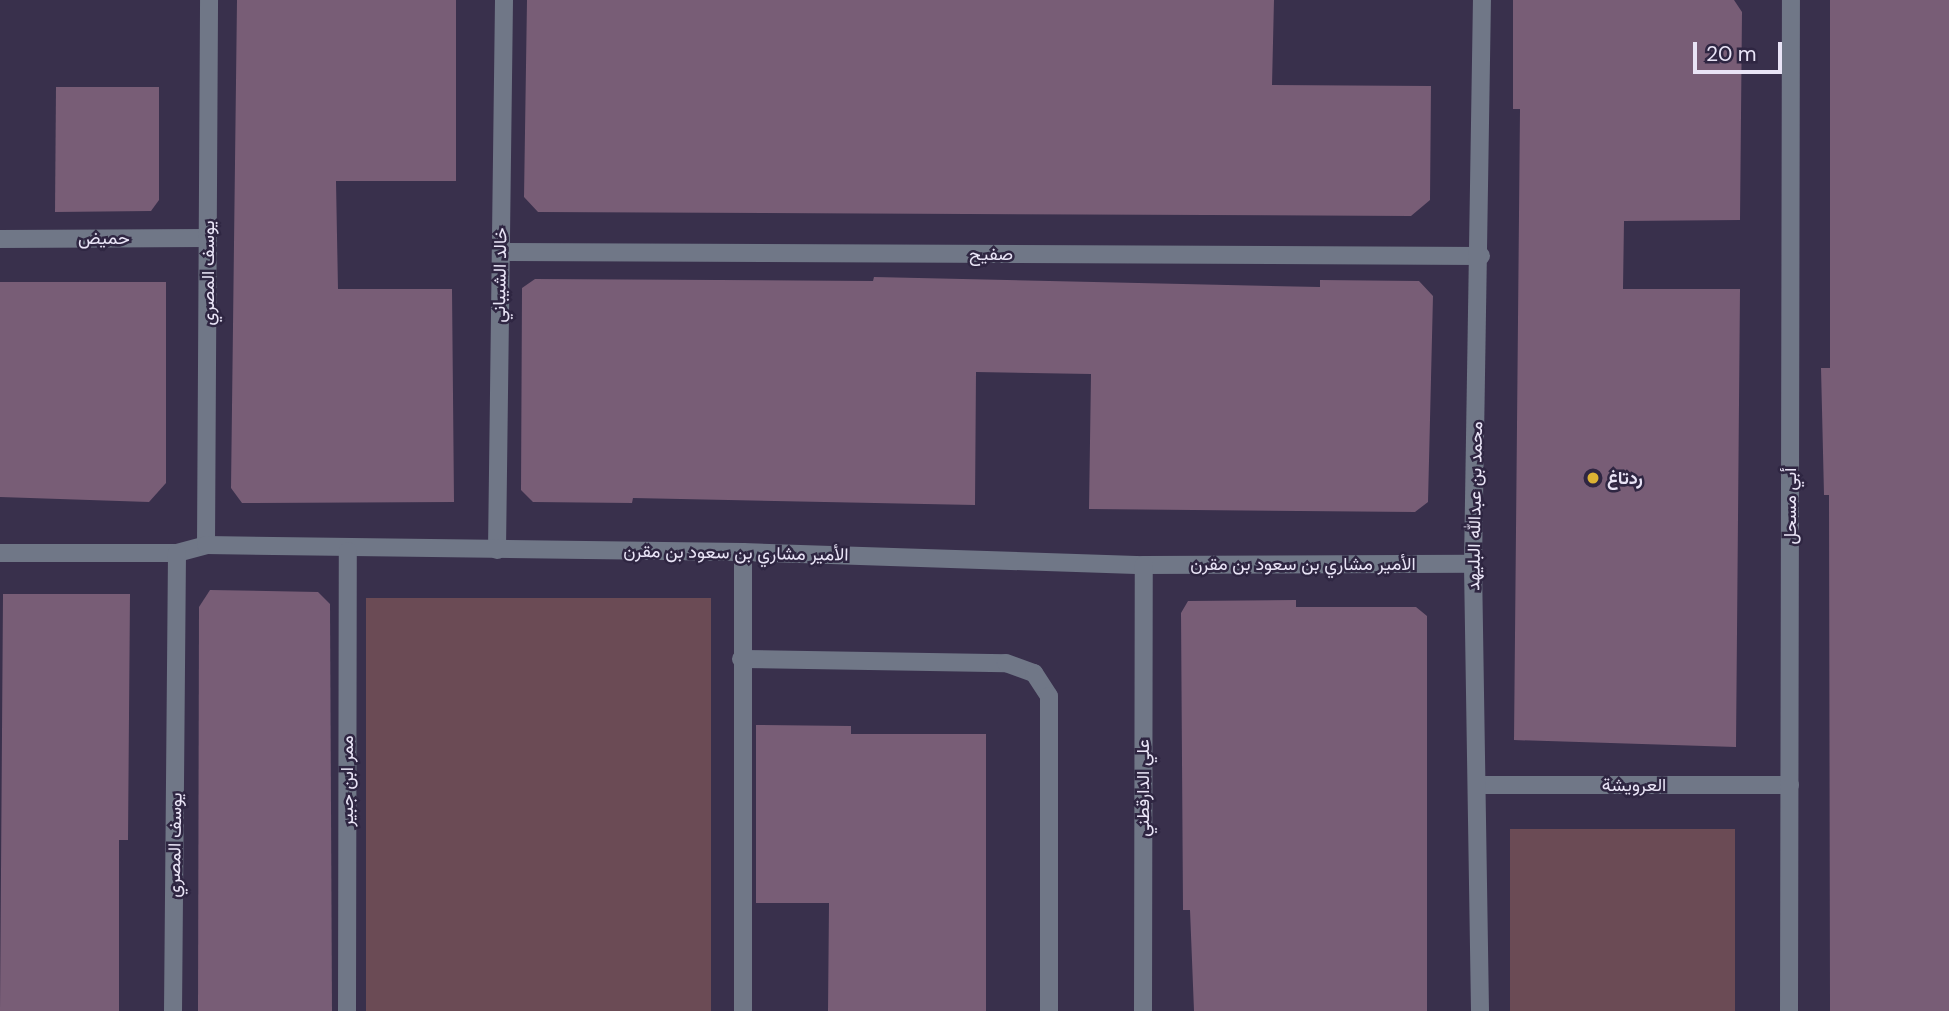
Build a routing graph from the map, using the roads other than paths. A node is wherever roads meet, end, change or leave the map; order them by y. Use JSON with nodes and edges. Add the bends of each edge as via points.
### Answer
{"nodes":[{"id":1,"x":209,"y":0,"type":"edge"},
{"id":2,"x":504,"y":0,"type":"edge"},
{"id":3,"x":1482,"y":0,"type":"edge"},
{"id":4,"x":1791,"y":0,"type":"edge"},
{"id":5,"x":208,"y":238,"type":"junction"},
{"id":6,"x":0,"y":239,"type":"edge"},
{"id":7,"x":501,"y":252,"type":"junction"},
{"id":8,"x":1481,"y":256,"type":"junction"},
{"id":9,"x":206,"y":545,"type":"junction"},
{"id":10,"x":497,"y":550,"type":"junction"},
{"id":11,"x":348,"y":551,"type":"junction"},
{"id":12,"x":743,"y":552,"type":"junction"},
{"id":13,"x":177,"y":553,"type":"junction"},
{"id":14,"x":0,"y":554,"type":"edge"},
{"id":15,"x":1473,"y":564,"type":"junction"},
{"id":16,"x":1144,"y":565,"type":"junction"},
{"id":17,"x":741,"y":659,"type":"junction"},
{"id":18,"x":1478,"y":785,"type":"junction"},
{"id":19,"x":1790,"y":785,"type":"junction"},
{"id":20,"x":173,"y":1011,"type":"edge"},
{"id":21,"x":347,"y":1011,"type":"edge"},
{"id":22,"x":743,"y":1011,"type":"edge"},
{"id":23,"x":1049,"y":1011,"type":"edge"},
{"id":24,"x":1143,"y":1011,"type":"edge"},
{"id":25,"x":1480,"y":1011,"type":"edge"},
{"id":26,"x":1788,"y":1011,"type":"edge"}],
"edges":[{"from":1,"to":5,"type":"street","name":"يوسف المصري"},
{"from":2,"to":7,"type":"street","name":"خالد الشيباني"},
{"from":3,"to":8,"type":"street","name":"محمد بن عبدالله البليهد"},
{"from":4,"to":19,"type":"street","name":"أبي مسحل"},
{"from":5,"to":6,"type":"street","name":"حميض"},
{"from":5,"to":9,"type":"street","name":"يوسف المصري"},
{"from":7,"to":8,"type":"street","name":"صفيح"},
{"from":7,"to":10,"type":"street","name":"خالد الشيباني"},
{"from":8,"to":15,"type":"street","name":"محمد بن عبدالله البليهد"},
{"from":9,"to":11,"type":"street","name":"الأمير مشاري بن سعود بن مقرن"},
{"from":9,"to":13,"type":"street","name":"الأمير مشاري بن سعود بن مقرن"},
{"from":10,"to":11,"type":"street","name":"الأمير مشاري بن سعود بن مقرن"},
{"from":10,"to":12,"type":"street","name":"الأمير مشاري بن سعود بن مقرن"},
{"from":11,"to":21,"type":"street","name":"ممر ابن جبير"},
{"from":12,"to":16,"type":"street","name":"الأمير مشاري بن سعود بن مقرن"},
{"from":12,"to":17,"type":"street"},
{"from":13,"to":14,"type":"street","name":"الأمير مشاري بن سعود بن مقرن"},
{"from":13,"to":20,"type":"street","name":"يوسف المصري"},
{"from":15,"to":16,"type":"street","name":"الأمير مشاري بن سعود بن مقرن"},
{"from":15,"to":18,"type":"street","name":"محمد بن عبدالله البليهد"},
{"from":16,"to":24,"type":"street","name":"علي الدارقطني"},
{"from":17,"to":22,"type":"street"},
{"from":17,"to":23,"type":"street","via":[[1006,663],[1034,673],[1049,696]]},
{"from":18,"to":19,"type":"street","name":"العرويشة"},
{"from":18,"to":25,"type":"street","name":"محمد بن عبدالله البليهد"},
{"from":19,"to":26,"type":"street","name":"أبي مسحل"}]}
